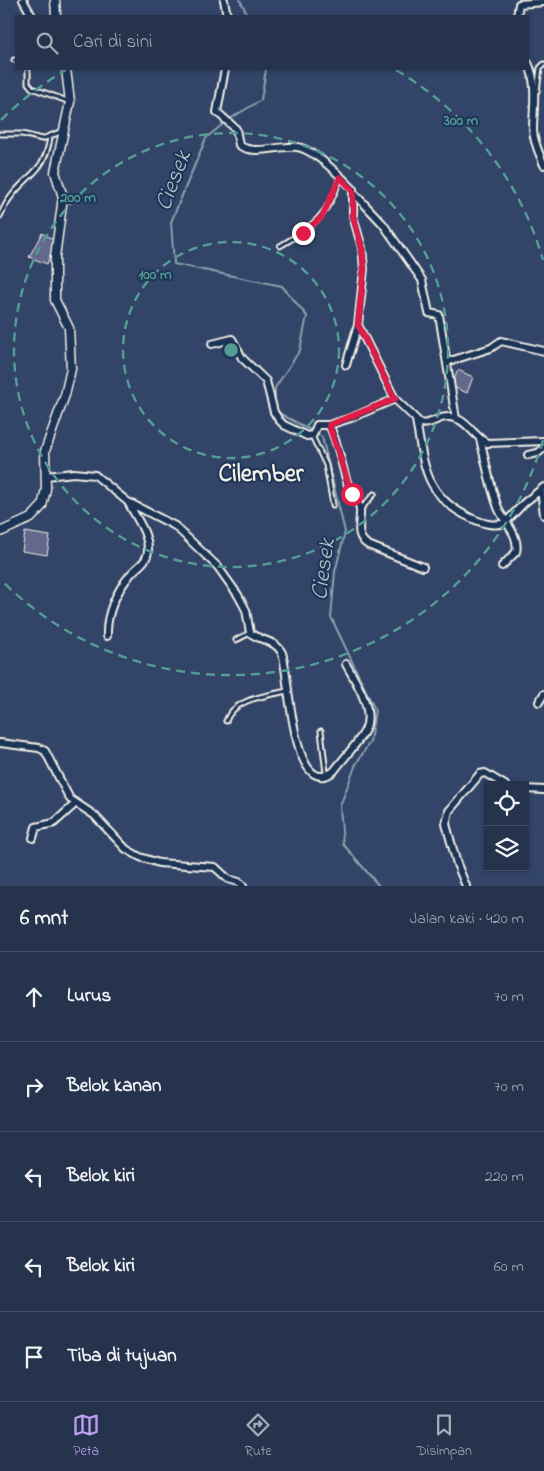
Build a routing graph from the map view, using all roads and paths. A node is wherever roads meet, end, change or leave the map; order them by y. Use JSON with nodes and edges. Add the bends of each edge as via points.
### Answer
{"nodes":[{"id":1,"x":23,"y":0,"type":"edge"},
{"id":2,"x":55,"y":0,"type":"edge"},
{"id":3,"x":224,"y":0,"type":"edge"},
{"id":4,"x":544,"y":2,"type":"edge"},
{"id":5,"x":31,"y":15,"type":"edge"},
{"id":6,"x":56,"y":15,"type":"edge"},
{"id":7,"x":227,"y":15,"type":"edge"},
{"id":8,"x":517,"y":15,"type":"edge"},
{"id":9,"x":544,"y":64,"type":"edge"},
{"id":10,"x":529,"y":65,"type":"edge"},
{"id":11,"x":66,"y":70,"type":"edge"},
{"id":12,"x":225,"y":70,"type":"edge"},
{"id":13,"x":28,"y":71,"type":"dead end"},
{"id":14,"x":70,"y":102,"type":"junction"},
{"id":15,"x":534,"y":108,"type":"junction"},
{"id":16,"x":64,"y":131,"type":"junction"},
{"id":17,"x":0,"y":134,"type":"edge"},
{"id":18,"x":50,"y":137,"type":"junction"},
{"id":19,"x":544,"y":164,"type":"edge"},
{"id":20,"x":340,"y":177,"type":"junction"},
{"id":21,"x":354,"y":193,"type":"junction"},
{"id":22,"x":0,"y":216,"type":"edge"},
{"id":23,"x":280,"y":246,"type":"dead end"},
{"id":24,"x":358,"y":325,"type":"junction"},
{"id":25,"x":212,"y":344,"type":"dead end"},
{"id":26,"x":544,"y":351,"type":"edge"},
{"id":27,"x":447,"y":362,"type":"junction"},
{"id":28,"x":346,"y":365,"type":"dead end"},
{"id":29,"x":395,"y":399,"type":"junction"},
{"id":30,"x":456,"y":419,"type":"junction"},
{"id":31,"x":416,"y":420,"type":"junction"},
{"id":32,"x":329,"y":425,"type":"junction"},
{"id":33,"x":312,"y":435,"type":"junction"},
{"id":34,"x":479,"y":438,"type":"junction"},
{"id":35,"x":544,"y":441,"type":"edge"},
{"id":36,"x":544,"y":448,"type":"edge"},
{"id":37,"x":528,"y":455,"type":"dead end"},
{"id":38,"x":46,"y":476,"type":"junction"},
{"id":39,"x":542,"y":488,"type":"edge"},
{"id":40,"x":374,"y":494,"type":"dead end"},
{"id":41,"x":128,"y":502,"type":"junction"},
{"id":42,"x":333,"y":505,"type":"dead end"},
{"id":43,"x":360,"y":510,"type":"junction"},
{"id":44,"x":544,"y":515,"type":"edge"},
{"id":45,"x":507,"y":522,"type":"junction"},
{"id":46,"x":0,"y":532,"type":"edge"},
{"id":47,"x":502,"y":566,"type":"dead end"},
{"id":48,"x":423,"y":567,"type":"dead end"},
{"id":49,"x":250,"y":633,"type":"junction"},
{"id":50,"x":107,"y":636,"type":"dead end"},
{"id":51,"x":236,"y":640,"type":"dead end"},
{"id":52,"x":346,"y":664,"type":"dead end"},
{"id":53,"x":287,"y":691,"type":"junction"},
{"id":54,"x":544,"y":694,"type":"edge"},
{"id":55,"x":539,"y":702,"type":"dead end"},
{"id":56,"x":226,"y":721,"type":"dead end"},
{"id":57,"x":321,"y":731,"type":"dead end"},
{"id":58,"x":0,"y":743,"type":"edge"},
{"id":59,"x":327,"y":775,"type":"junction"},
{"id":60,"x":498,"y":781,"type":"edge"},
{"id":61,"x":529,"y":789,"type":"edge"},
{"id":62,"x":544,"y":790,"type":"edge"},
{"id":63,"x":75,"y":804,"type":"junction"},
{"id":64,"x":33,"y":838,"type":"dead end"},
{"id":65,"x":243,"y":886,"type":"edge"},
{"id":66,"x":466,"y":886,"type":"edge"}],
"edges":[{"from":1,"to":5,"type":"street"},
{"from":2,"to":6,"type":"street"},
{"from":3,"to":7,"type":"street"},
{"from":4,"to":8,"type":"street","via":[[519,4]]},
{"from":9,"to":15,"type":"lane","via":[[540,68]]},
{"from":10,"to":15,"type":"street"},
{"from":11,"to":14,"type":"street"},
{"from":12,"to":20,"type":"street","via":[[217,113],[237,131],[237,144],[243,148],[298,148]]},
{"from":13,"to":14,"type":"lane","via":[[28,83],[32,88]]},
{"from":14,"to":16,"type":"street"},
{"from":15,"to":19,"type":"street","via":[[533,132]]},
{"from":16,"to":18,"type":"lane"},
{"from":16,"to":38,"type":"street","via":[[55,172],[63,197],[55,257],[55,300],[69,328],[72,365],[45,451]]},
{"from":17,"to":18,"type":"lane"},
{"from":18,"to":22,"type":"lane","via":[[42,165],[10,198]]},
{"from":20,"to":21,"type":"street"},
{"from":20,"to":23,"type":"lane","via":[[338,187],[318,221]]},
{"from":21,"to":24,"type":"street","via":[[353,216],[364,269]]},
{"from":21,"to":27,"type":"street","via":[[383,224],[422,280],[429,313],[439,315]]},
{"from":24,"to":28,"type":"street"},
{"from":24,"to":29,"type":"street"},
{"from":25,"to":33,"type":"street","via":[[232,339],[242,358],[266,380],[274,412],[284,426],[305,436]]},
{"from":26,"to":27,"type":"street","via":[[500,341],[491,348]]},
{"from":27,"to":30,"type":"street"},
{"from":29,"to":31,"type":"street"},
{"from":29,"to":32,"type":"street"},
{"from":30,"to":31,"type":"street","via":[[445,417],[425,424]]},
{"from":30,"to":34,"type":"street"},
{"from":31,"to":45,"type":"street","via":[[427,472],[443,501],[482,523],[498,525]]},
{"from":32,"to":33,"type":"street","via":[[316,426]]},
{"from":32,"to":43,"type":"street"},
{"from":33,"to":42,"type":"lane","via":[[326,464]]},
{"from":34,"to":35,"type":"street","via":[[487,443]]},
{"from":34,"to":45,"type":"street","via":[[499,508]]},
{"from":36,"to":37,"type":"street","via":[[538,454]]},
{"from":38,"to":41,"type":"street","via":[[95,475]]},
{"from":38,"to":46,"type":"street","via":[[44,499],[38,512]]},
{"from":39,"to":44,"type":"street"},
{"from":39,"to":45,"type":"street","via":[[524,502]]},
{"from":40,"to":43,"type":"lane"},
{"from":41,"to":49,"type":"street","via":[[170,522],[205,553],[243,603]]},
{"from":41,"to":50,"type":"street","via":[[146,536],[148,552],[116,599],[108,618]]},
{"from":43,"to":48,"type":"street","via":[[359,534],[365,543]]},
{"from":45,"to":47,"type":"street","via":[[517,549]]},
{"from":49,"to":51,"type":"lane"},
{"from":49,"to":53,"type":"street","via":[[273,643],[281,651]]},
{"from":52,"to":59,"type":"street","via":[[361,692],[366,725],[334,771]]},
{"from":53,"to":56,"type":"lane","via":[[243,704],[230,713]]},
{"from":53,"to":59,"type":"street","via":[[303,756],[311,771]]},
{"from":54,"to":55,"type":"street"},
{"from":57,"to":59,"type":"lane"},
{"from":58,"to":63,"type":"street","via":[[42,749]]},
{"from":60,"to":66,"type":"street","via":[[485,773],[480,774],[449,810],[446,829]]},
{"from":61,"to":62,"type":"street"},
{"from":63,"to":64,"type":"street","via":[[54,823],[36,827]]},
{"from":63,"to":65,"type":"street","via":[[94,815],[135,854],[159,863],[210,866]]}]}
